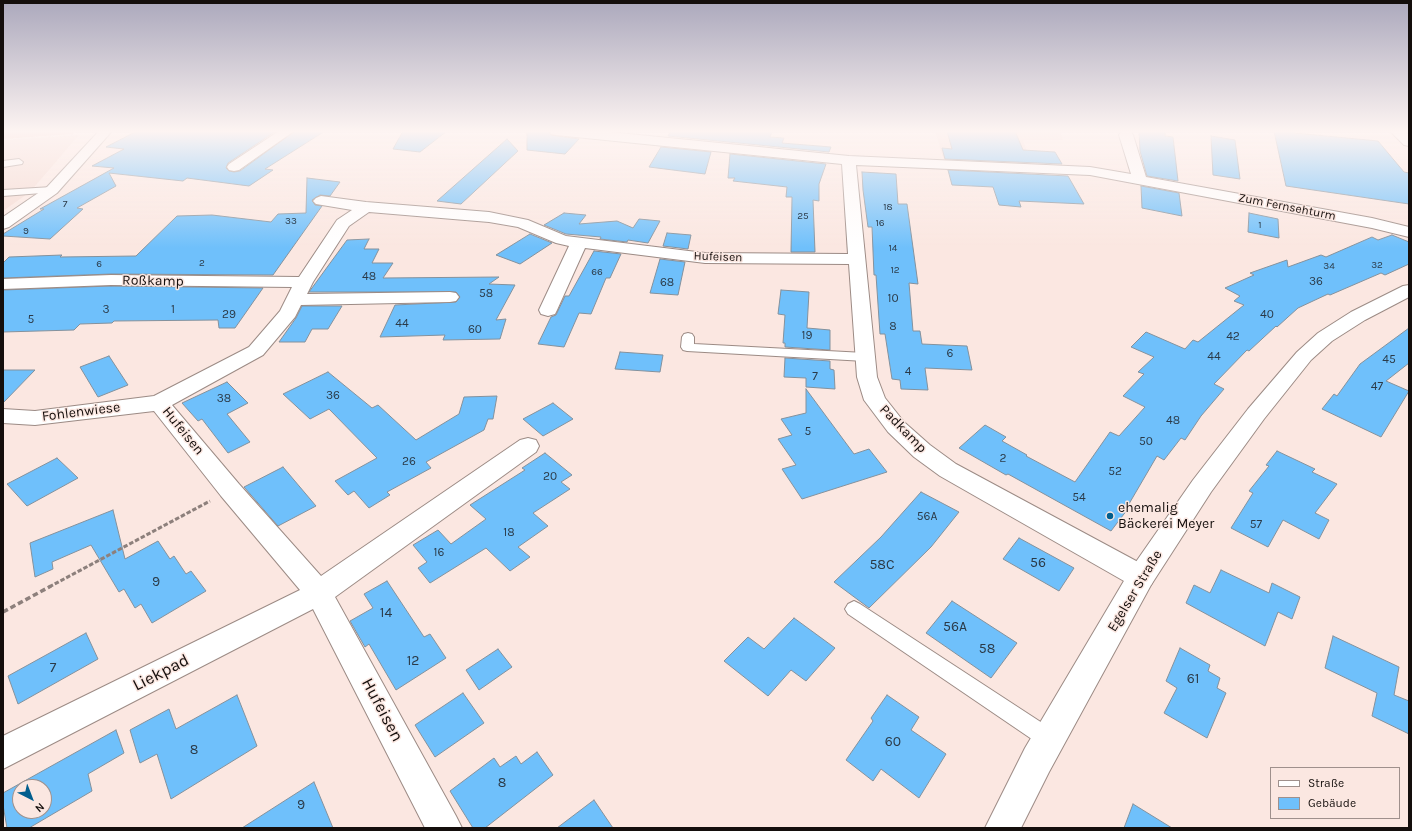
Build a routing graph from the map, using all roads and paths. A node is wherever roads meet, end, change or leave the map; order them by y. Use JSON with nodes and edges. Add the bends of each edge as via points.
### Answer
{"nodes":[{"id":1,"x":71,"y":170,"type":"edge"},
{"id":2,"x":850,"y":170,"type":"edge"},
{"id":3,"x":1063,"y":170,"type":"edge"},
{"id":4,"x":1137,"y":170,"type":"edge"},
{"id":5,"x":1140,"y":180,"type":"junction"},
{"id":6,"x":52,"y":190,"type":"junction"},
{"id":7,"x":3,"y":193,"type":"edge"},
{"id":8,"x":321,"y":201,"type":"dead end"},
{"id":9,"x":366,"y":207,"type":"junction"},
{"id":10,"x":3,"y":224,"type":"edge"},
{"id":11,"x":1409,"y":232,"type":"edge"},
{"id":12,"x":579,"y":243,"type":"junction"},
{"id":13,"x":857,"y":259,"type":"junction"},
{"id":14,"x":304,"y":282,"type":"junction"},
{"id":15,"x":3,"y":284,"type":"edge"},
{"id":16,"x":1409,"y":290,"type":"edge"},
{"id":17,"x":450,"y":297,"type":"dead end"},
{"id":18,"x":296,"y":300,"type":"junction"},
{"id":19,"x":548,"y":310,"type":"dead end"},
{"id":20,"x":688,"y":337,"type":"dead end"},
{"id":21,"x":865,"y":357,"type":"junction"},
{"id":22,"x":159,"y":403,"type":"junction"},
{"id":23,"x":3,"y":416,"type":"edge"},
{"id":24,"x":528,"y":446,"type":"dead end"},
{"id":25,"x":230,"y":490,"type":"junction"},
{"id":26,"x":1141,"y":577,"type":"junction"},
{"id":27,"x":319,"y":593,"type":"junction"},
{"id":28,"x":854,"y":609,"type":"dead end"},
{"id":29,"x":3,"y":612,"type":"edge"},
{"id":30,"x":1049,"y":739,"type":"junction"},
{"id":31,"x":3,"y":753,"type":"edge"},
{"id":32,"x":444,"y":828,"type":"edge"},
{"id":33,"x":1003,"y":828,"type":"edge"}],
"edges":[{"from":1,"to":6,"type":"street"},
{"from":2,"to":13,"type":"street","name":"Padkamp"},
{"from":3,"to":5,"type":"street","name":"Zum Fernsehturm","via":[[1090,171]]},
{"from":4,"to":5,"type":"street"},
{"from":5,"to":11,"type":"street","name":"Zum Fernsehturm"},
{"from":6,"to":7,"type":"lane"},
{"from":6,"to":10,"type":"street"},
{"from":8,"to":9,"type":"street","name":"Hufeisen"},
{"from":9,"to":12,"type":"street","name":"Hufeisen","via":[[522,223],[562,240]]},
{"from":9,"to":14,"type":"street","name":"Hufeisen","via":[[342,223]]},
{"from":12,"to":13,"type":"street","name":"Hufeisen","via":[[705,258]]},
{"from":12,"to":19,"type":"street"},
{"from":13,"to":21,"type":"street","name":"Padkamp"},
{"from":14,"to":15,"type":"street","name":"Roßkamp","via":[[111,280]]},
{"from":14,"to":18,"type":"street","name":"Hufeisen"},
{"from":16,"to":26,"type":"street","name":"Egelser Straße","via":[[1358,316],[1325,337],[1304,356],[1202,486]]},
{"from":17,"to":18,"type":"street"},
{"from":18,"to":22,"type":"street","name":"Hufeisen","via":[[256,351]]},
{"from":20,"to":21,"type":"lane","via":[[687,347]]},
{"from":21,"to":26,"type":"street","name":"Padkamp","via":[[867,377],[875,400],[896,427],[922,452],[948,470]]},
{"from":22,"to":23,"type":"street","name":"Fohlenwiese","via":[[35,418]]},
{"from":22,"to":25,"type":"street","name":"Hufeisen"},
{"from":24,"to":27,"type":"street"},
{"from":25,"to":27,"type":"street","name":"Hufeisen"},
{"from":25,"to":29,"type":"path"},
{"from":26,"to":30,"type":"street","name":"Egelser Straße"},
{"from":27,"to":31,"type":"street","name":"Liekpad"},
{"from":27,"to":32,"type":"street","name":"Hufeisen"},
{"from":28,"to":30,"type":"lane"},
{"from":30,"to":33,"type":"street","name":"Egelser Straße"}]}
